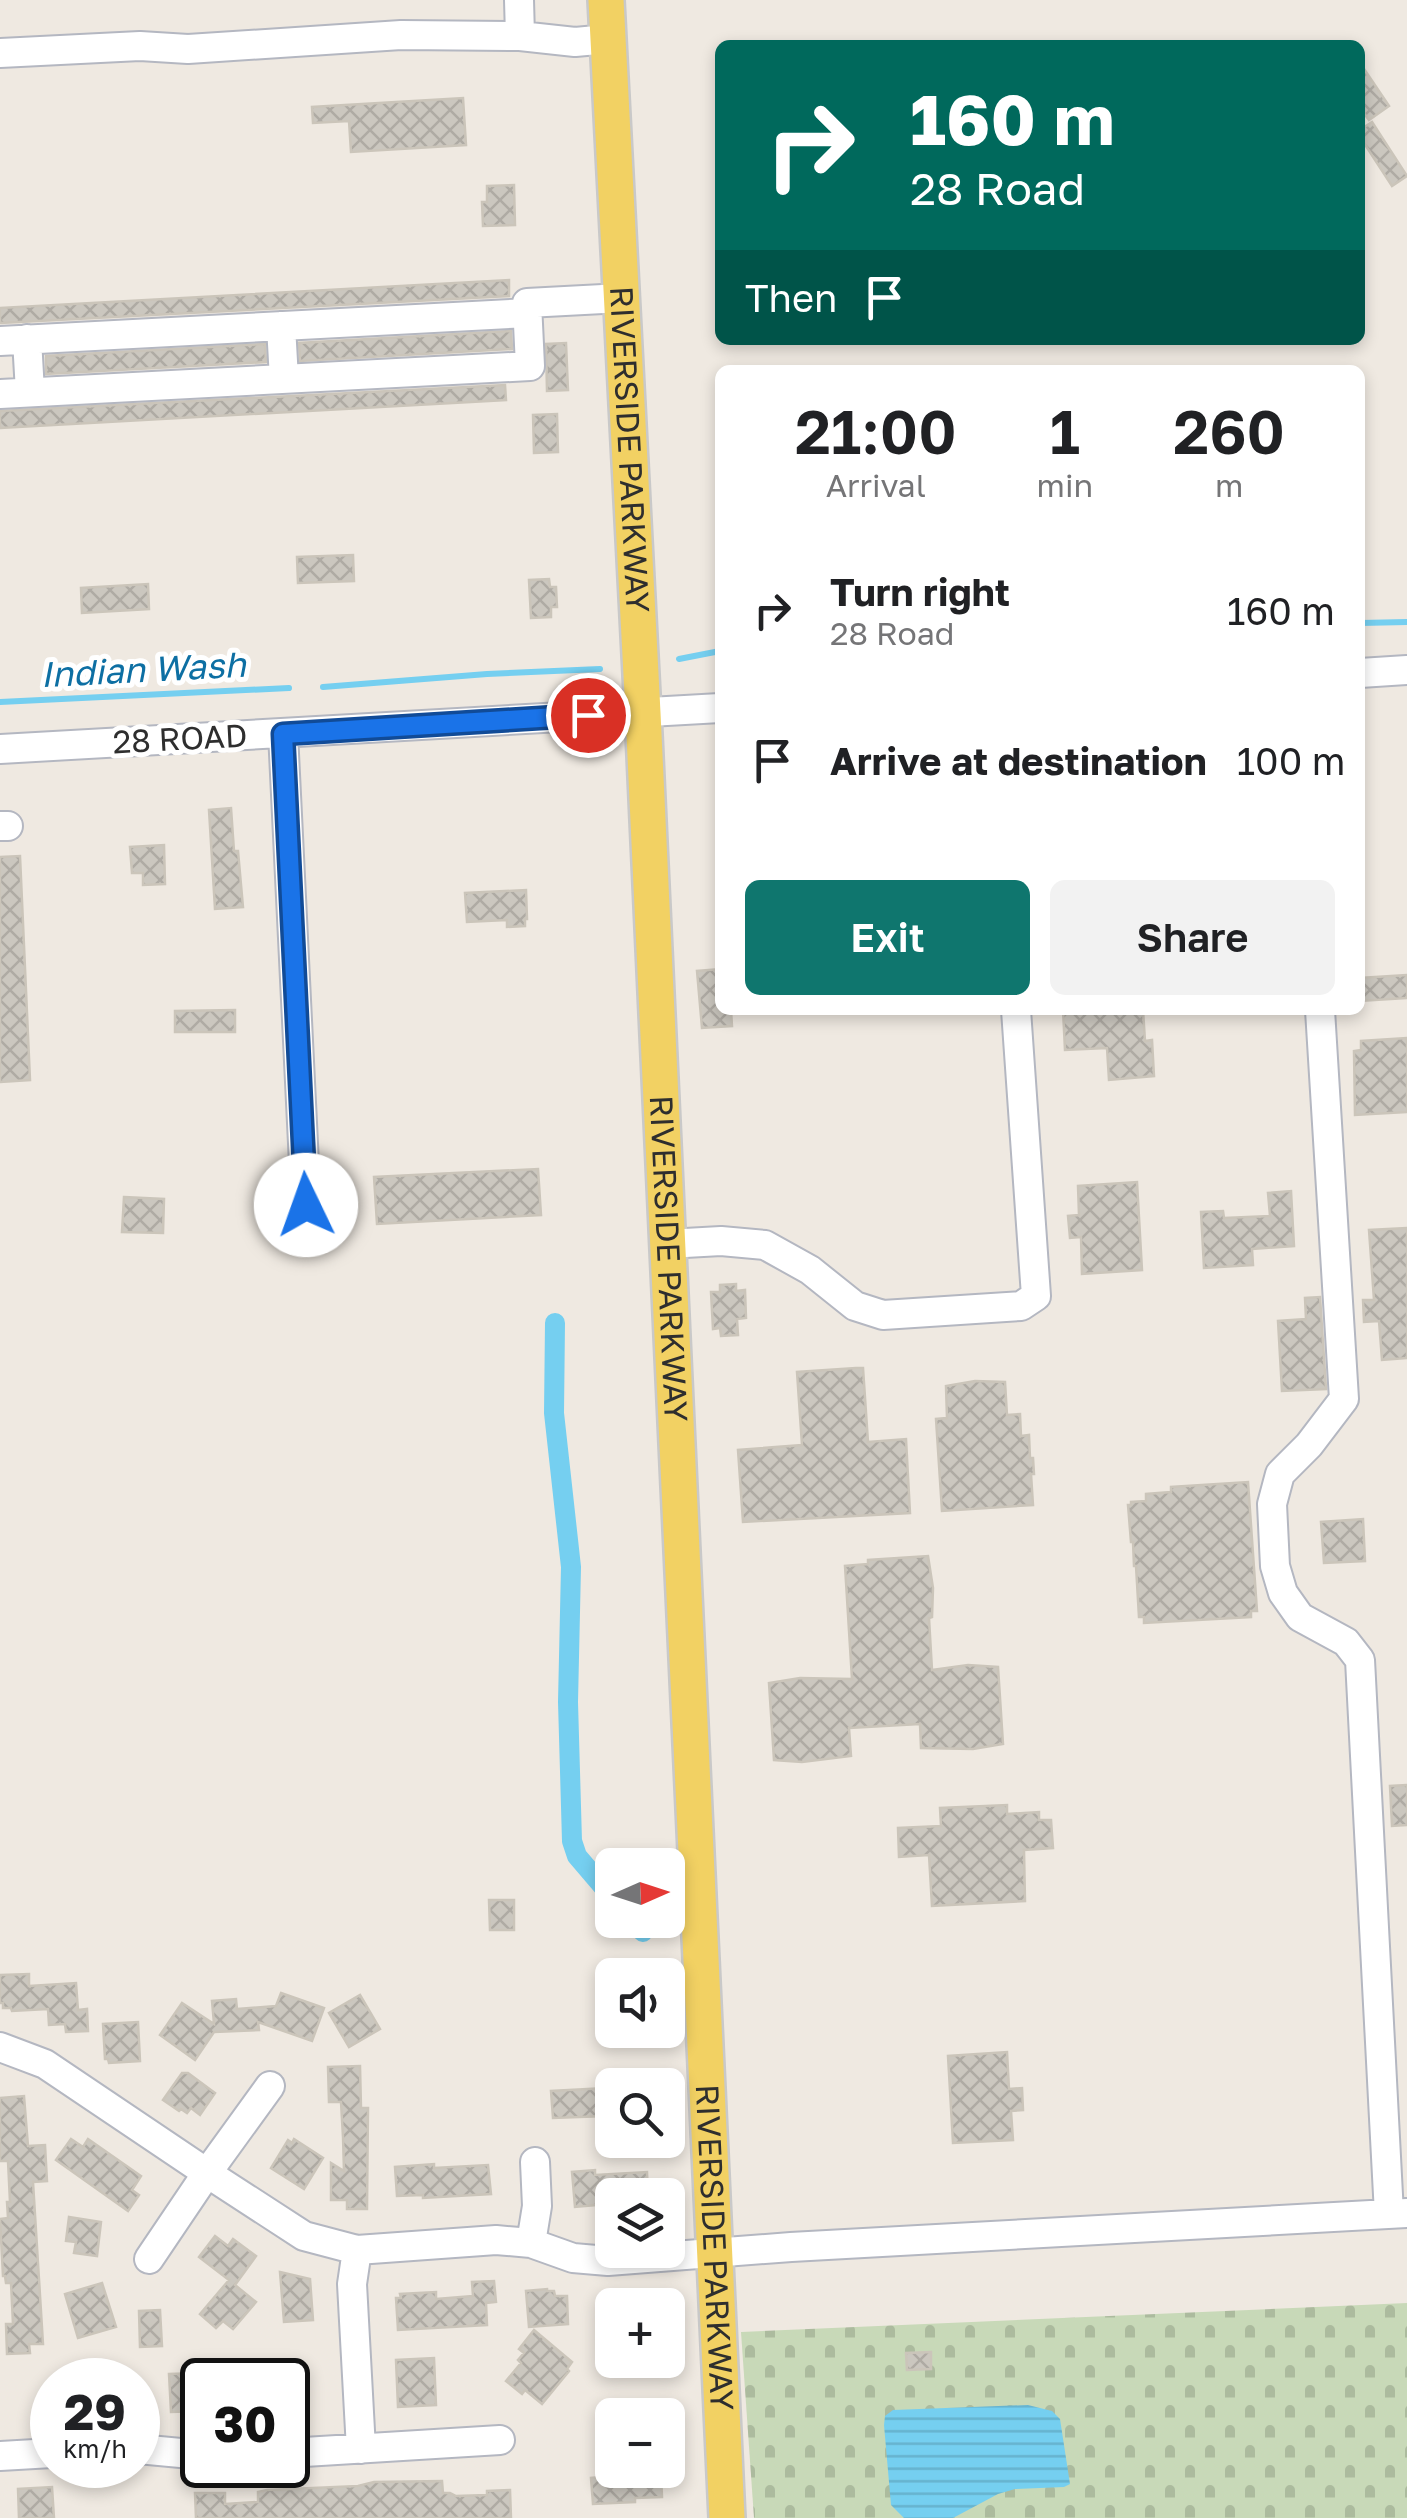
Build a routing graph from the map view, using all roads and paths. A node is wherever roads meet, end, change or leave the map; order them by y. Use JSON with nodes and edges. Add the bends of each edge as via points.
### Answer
{"nodes":[{"id":1,"x":519,"y":0,"type":"edge"},
{"id":2,"x":606,"y":0,"type":"edge"},
{"id":3,"x":520,"y":36,"type":"junction"},
{"id":4,"x":608,"y":39,"type":"junction"},
{"id":5,"x":0,"y":53,"type":"edge"},
{"id":6,"x":622,"y":298,"type":"junction"},
{"id":7,"x":528,"y":313,"type":"junction"},
{"id":8,"x":281,"y":326,"type":"junction"},
{"id":9,"x":14,"y":340,"type":"edge"},
{"id":10,"x":284,"y":379,"type":"junction"},
{"id":11,"x":30,"y":392,"type":"junction"},
{"id":12,"x":0,"y":394,"type":"edge"},
{"id":13,"x":1407,"y":670,"type":"edge"},
{"id":14,"x":1365,"y":673,"type":"edge"},
{"id":15,"x":715,"y":708,"type":"edge"},
{"id":16,"x":643,"y":713,"type":"junction"},
{"id":17,"x":283,"y":734,"type":"junction"},
{"id":18,"x":0,"y":748,"type":"edge"},
{"id":19,"x":1016,"y":1015,"type":"edge"},
{"id":20,"x":1320,"y":1015,"type":"edge"},
{"id":21,"x":306,"y":1205,"type":"dead end"},
{"id":22,"x":668,"y":1244,"type":"junction"},
{"id":23,"x":0,"y":2047,"type":"edge"},
{"id":24,"x":270,"y":2086,"type":"dead end"},
{"id":25,"x":535,"y":2162,"type":"dead end"},
{"id":26,"x":207,"y":2174,"type":"junction"},
{"id":27,"x":1398,"y":2213,"type":"edge"},
{"id":28,"x":531,"y":2243,"type":"junction"},
{"id":29,"x":356,"y":2250,"type":"junction"},
{"id":30,"x":714,"y":2252,"type":"junction"},
{"id":31,"x":149,"y":2260,"type":"dead end"},
{"id":32,"x":500,"y":2440,"type":"dead end"},
{"id":33,"x":361,"y":2448,"type":"junction"},
{"id":34,"x":310,"y":2451,"type":"edge"},
{"id":35,"x":30,"y":2454,"type":"edge"},
{"id":36,"x":0,"y":2456,"type":"edge"},
{"id":37,"x":726,"y":2518,"type":"edge"}],
"edges":[{"from":1,"to":3,"type":"street"},
{"from":2,"to":4,"type":"main road","name":"RIVERSIDE PARKWAY"},
{"from":3,"to":4,"type":"street"},
{"from":3,"to":5,"type":"street"},
{"from":4,"to":6,"type":"main road","name":"RIVERSIDE PARKWAY"},
{"from":6,"to":7,"type":"street","via":[[527,303]]},
{"from":6,"to":16,"type":"main road","name":"RIVERSIDE PARKWAY"},
{"from":7,"to":8,"type":"street"},
{"from":7,"to":10,"type":"street","via":[[530,366]]},
{"from":8,"to":9,"type":"street"},
{"from":8,"to":10,"type":"street"},
{"from":9,"to":11,"type":"street"},
{"from":10,"to":11,"type":"street"},
{"from":11,"to":12,"type":"street"},
{"from":13,"to":14,"type":"street"},
{"from":15,"to":16,"type":"street","name":"28 ROAD"},
{"from":16,"to":17,"type":"street","name":"28 ROAD"},
{"from":16,"to":22,"type":"main road","name":"RIVERSIDE PARKWAY"},
{"from":17,"to":18,"type":"street","name":"28 ROAD"},
{"from":17,"to":21,"type":"street"},
{"from":19,"to":22,"type":"street","via":[[1036,1296],[1021,1306],[883,1315],[856,1306],[765,1245]]},
{"from":20,"to":27,"type":"street","via":[[1344,1399],[1280,1474],[1272,1504],[1275,1566],[1283,1594],[1300,1616],[1346,1642],[1360,1660]]},
{"from":22,"to":30,"type":"main road","name":"RIVERSIDE PARKWAY"},
{"from":23,"to":26,"type":"street","via":[[45,2064]]},
{"from":24,"to":26,"type":"street"},
{"from":25,"to":28,"type":"street"},
{"from":26,"to":29,"type":"street","via":[[304,2236]]},
{"from":26,"to":31,"type":"street"},
{"from":27,"to":30,"type":"street"},
{"from":28,"to":29,"type":"street"},
{"from":28,"to":30,"type":"street","via":[[573,2258],[608,2261]]},
{"from":29,"to":33,"type":"street"},
{"from":30,"to":37,"type":"main road","name":"RIVERSIDE PARKWAY"},
{"from":32,"to":33,"type":"street"},
{"from":33,"to":34,"type":"street"},
{"from":35,"to":36,"type":"street"}]}
